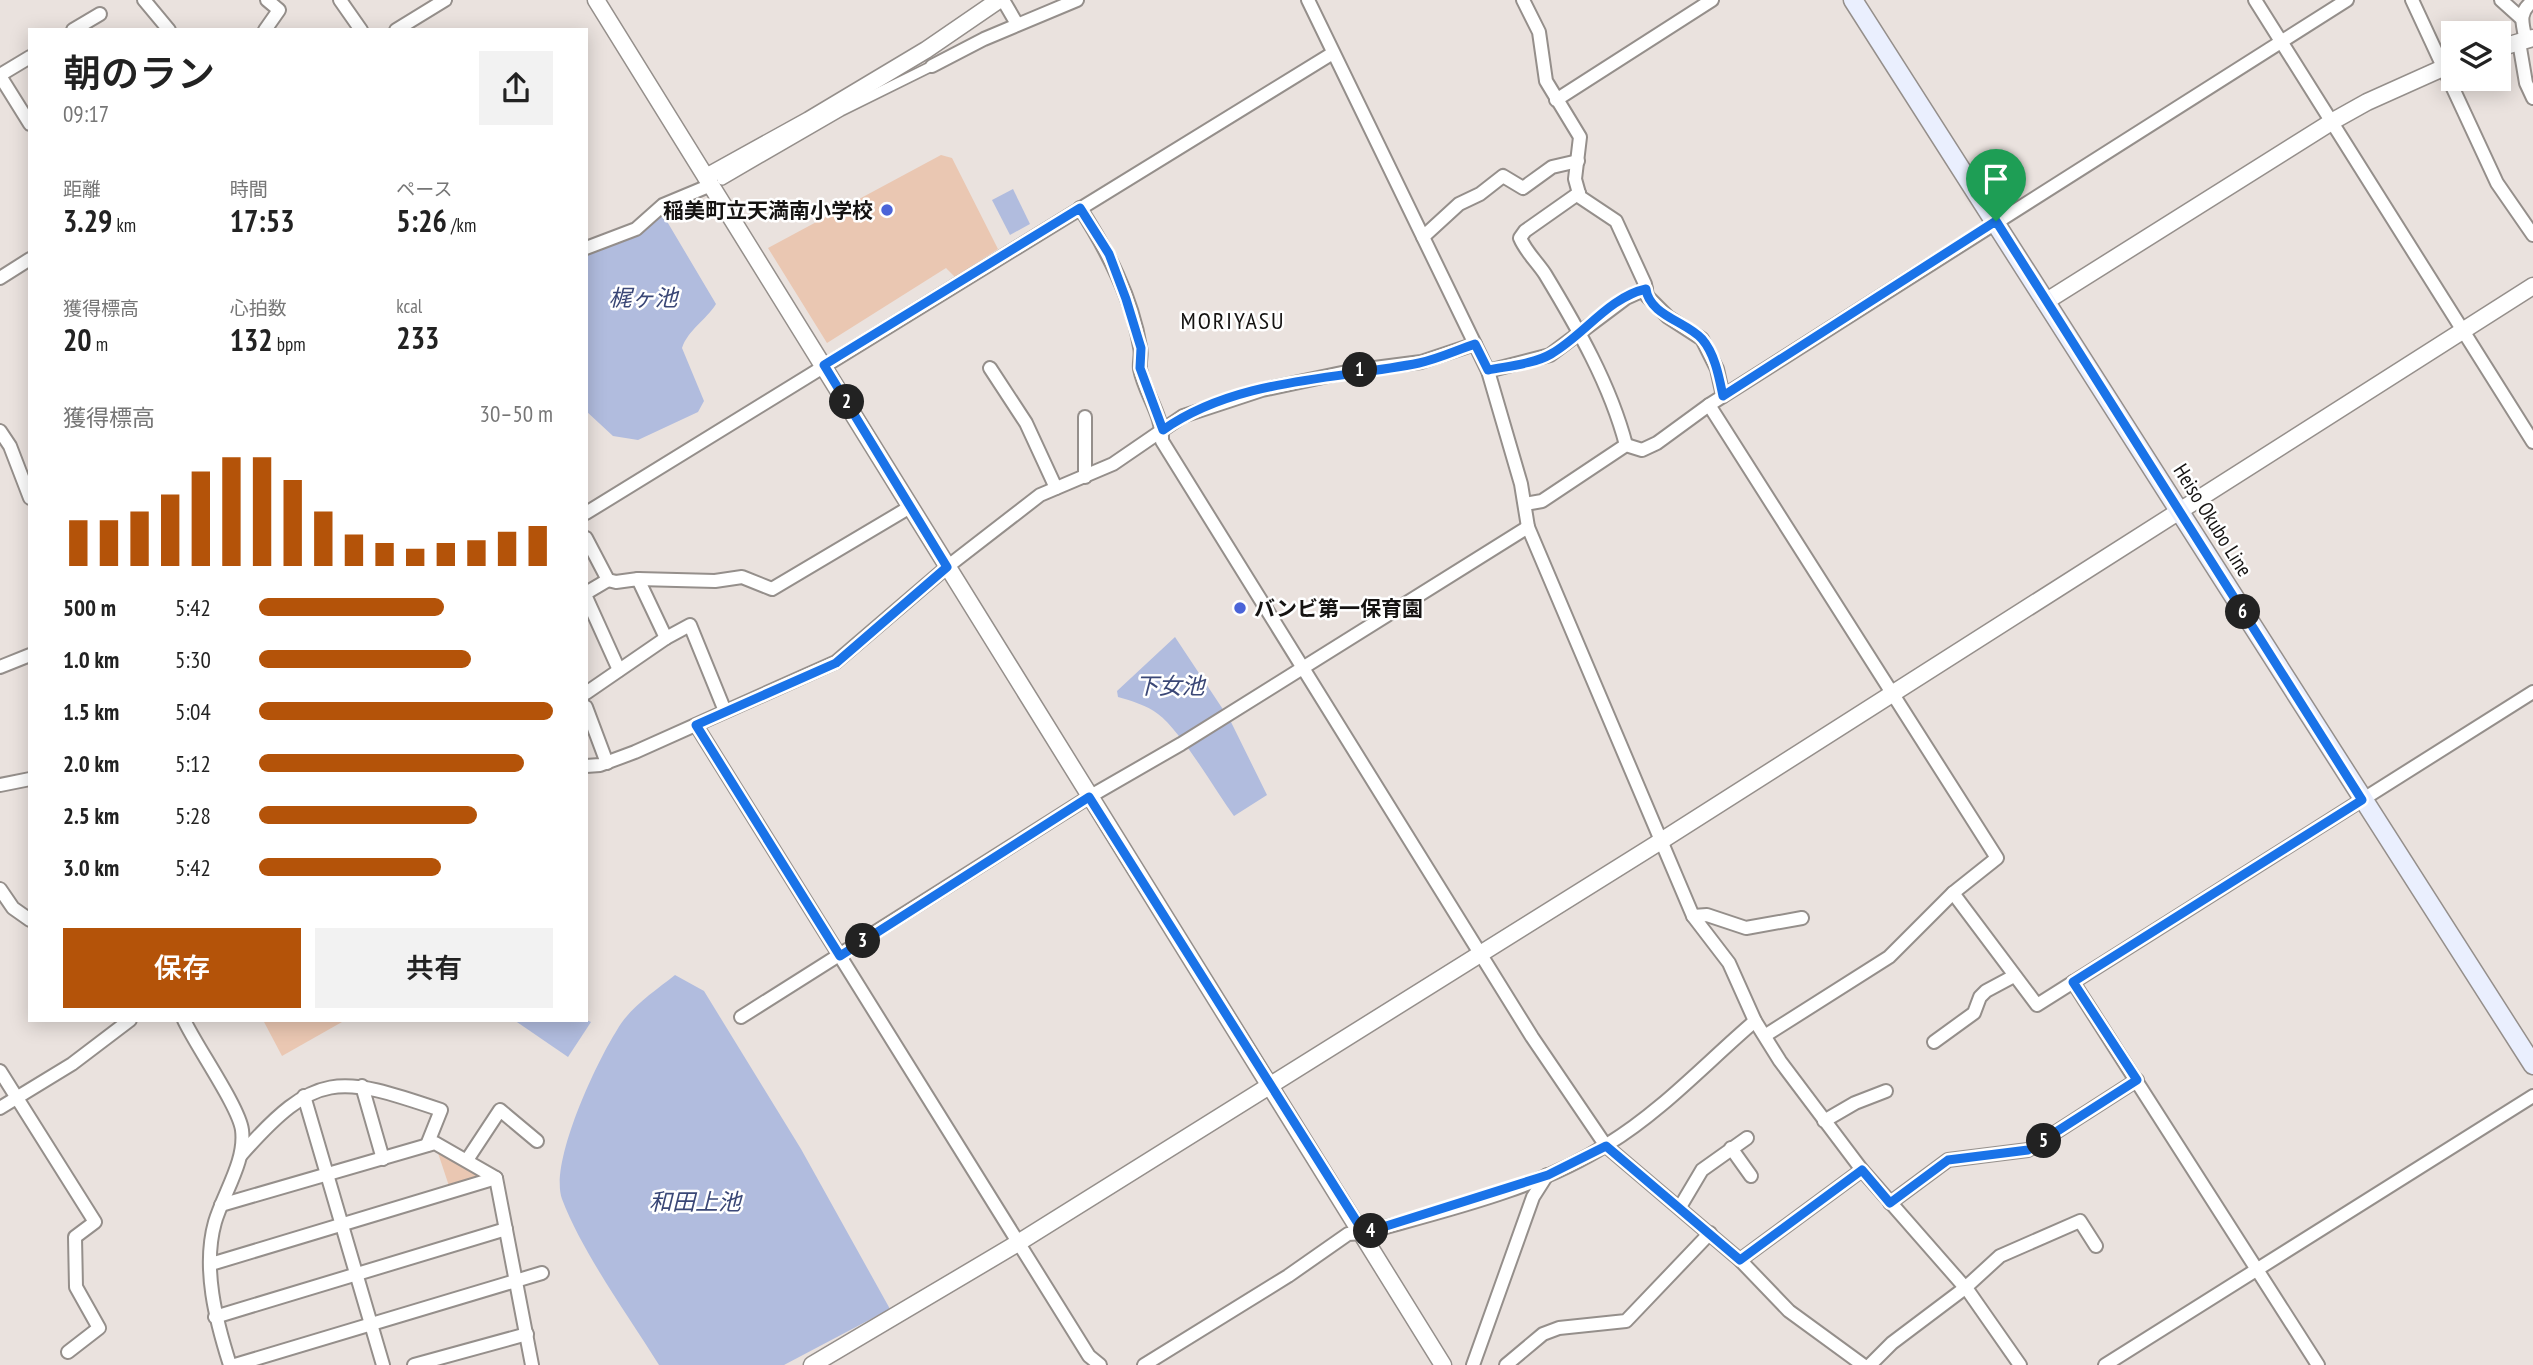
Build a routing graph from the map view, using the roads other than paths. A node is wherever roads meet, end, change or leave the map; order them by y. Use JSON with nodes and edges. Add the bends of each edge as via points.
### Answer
{"nodes":[{"id":1,"x":267,"y":0,"type":"edge"},
{"id":2,"x":340,"y":0,"type":"edge"},
{"id":3,"x":445,"y":0,"type":"edge"},
{"id":4,"x":596,"y":0,"type":"edge"},
{"id":5,"x":1001,"y":0,"type":"edge"},
{"id":6,"x":1077,"y":0,"type":"edge"},
{"id":7,"x":1308,"y":0,"type":"edge"},
{"id":8,"x":1523,"y":0,"type":"edge"},
{"id":9,"x":1712,"y":0,"type":"edge"},
{"id":10,"x":1853,"y":0,"type":"edge"},
{"id":11,"x":2255,"y":0,"type":"edge"},
{"id":12,"x":2347,"y":0,"type":"edge"},
{"id":13,"x":2412,"y":0,"type":"edge"},
{"id":14,"x":2501,"y":0,"type":"edge"},
{"id":15,"x":146,"y":1,"type":"edge"},
{"id":16,"x":2533,"y":1,"type":"edge"},
{"id":17,"x":100,"y":13,"type":"dead end"},
{"id":18,"x":2521,"y":18,"type":"junction"},
{"id":19,"x":1017,"y":24,"type":"junction"},
{"id":20,"x":76,"y":28,"type":"edge"},
{"id":21,"x":167,"y":28,"type":"edge"},
{"id":22,"x":266,"y":28,"type":"edge"},
{"id":23,"x":360,"y":28,"type":"edge"},
{"id":24,"x":400,"y":28,"type":"edge"},
{"id":25,"x":2526,"y":40,"type":"edge"},
{"id":26,"x":2281,"y":41,"type":"junction"},
{"id":27,"x":1333,"y":53,"type":"junction"},
{"id":28,"x":2441,"y":54,"type":"edge"},
{"id":29,"x":28,"y":58,"type":"edge"},
{"id":30,"x":932,"y":66,"type":"joint"},
{"id":31,"x":2441,"y":68,"type":"edge"},
{"id":32,"x":0,"y":75,"type":"edge"},
{"id":33,"x":2458,"y":91,"type":"edge"},
{"id":34,"x":2533,"y":97,"type":"edge"},
{"id":35,"x":1556,"y":100,"type":"junction"},
{"id":36,"x":28,"y":121,"type":"edge"},
{"id":37,"x":2333,"y":121,"type":"junction"},
{"id":38,"x":1578,"y":161,"type":"junction"},
{"id":39,"x":713,"y":180,"type":"junction"},
{"id":40,"x":1579,"y":192,"type":"junction"},
{"id":41,"x":1080,"y":208,"type":"junction"},
{"id":42,"x":1996,"y":221,"type":"junction"},
{"id":43,"x":2533,"y":234,"type":"edge"},
{"id":44,"x":1423,"y":237,"type":"junction"},
{"id":45,"x":588,"y":247,"type":"edge"},
{"id":46,"x":28,"y":260,"type":"edge"},
{"id":47,"x":0,"y":278,"type":"edge"},
{"id":48,"x":2533,"y":286,"type":"edge"},
{"id":49,"x":1646,"y":289,"type":"junction"},
{"id":50,"x":2045,"y":302,"type":"junction"},
{"id":51,"x":2463,"y":332,"type":"junction"},
{"id":52,"x":1577,"y":333,"type":"junction"},
{"id":53,"x":1475,"y":344,"type":"junction"},
{"id":54,"x":824,"y":365,"type":"junction"},
{"id":55,"x":990,"y":368,"type":"dead end"},
{"id":56,"x":1488,"y":370,"type":"junction"},
{"id":57,"x":1723,"y":396,"type":"junction"},
{"id":58,"x":1709,"y":405,"type":"junction"},
{"id":59,"x":1085,"y":417,"type":"dead end"},
{"id":60,"x":1163,"y":430,"type":"junction"},
{"id":61,"x":0,"y":431,"type":"edge"},
{"id":62,"x":2533,"y":442,"type":"edge"},
{"id":63,"x":1626,"y":445,"type":"junction"},
{"id":64,"x":1085,"y":477,"type":"junction"},
{"id":65,"x":1056,"y":488,"type":"junction"},
{"id":66,"x":28,"y":493,"type":"edge"},
{"id":67,"x":1525,"y":504,"type":"junction"},
{"id":68,"x":910,"y":507,"type":"junction"},
{"id":69,"x":2180,"y":510,"type":"junction"},
{"id":70,"x":588,"y":512,"type":"edge"},
{"id":71,"x":1528,"y":527,"type":"junction"},
{"id":72,"x":588,"y":545,"type":"edge"},
{"id":73,"x":947,"y":567,"type":"junction"},
{"id":74,"x":638,"y":579,"type":"junction"},
{"id":75,"x":608,"y":580,"type":"junction"},
{"id":76,"x":588,"y":594,"type":"edge"},
{"id":77,"x":588,"y":600,"type":"edge"},
{"id":78,"x":666,"y":638,"type":"junction"},
{"id":79,"x":28,"y":656,"type":"edge"},
{"id":80,"x":1302,"y":666,"type":"junction"},
{"id":81,"x":0,"y":667,"type":"edge"},
{"id":82,"x":619,"y":670,"type":"junction"},
{"id":83,"x":588,"y":692,"type":"edge"},
{"id":84,"x":2533,"y":692,"type":"edge"},
{"id":85,"x":1893,"y":695,"type":"junction"},
{"id":86,"x":725,"y":711,"type":"junction"},
{"id":87,"x":588,"y":712,"type":"edge"},
{"id":88,"x":696,"y":725,"type":"junction"},
{"id":89,"x":607,"y":763,"type":"junction"},
{"id":90,"x":588,"y":766,"type":"edge"},
{"id":91,"x":28,"y":779,"type":"edge"},
{"id":92,"x":0,"y":785,"type":"edge"},
{"id":93,"x":1089,"y":797,"type":"junction"},
{"id":94,"x":2362,"y":800,"type":"junction"},
{"id":95,"x":1661,"y":841,"type":"junction"},
{"id":96,"x":0,"y":889,"type":"edge"},
{"id":97,"x":1953,"y":893,"type":"junction"},
{"id":98,"x":1693,"y":916,"type":"junction"},
{"id":99,"x":1802,"y":918,"type":"dead end"},
{"id":100,"x":28,"y":919,"type":"edge"},
{"id":101,"x":1481,"y":952,"type":"junction"},
{"id":102,"x":840,"y":956,"type":"junction"},
{"id":103,"x":2014,"y":976,"type":"junction"},
{"id":104,"x":2073,"y":982,"type":"junction"},
{"id":105,"x":741,"y":1017,"type":"dead end"},
{"id":106,"x":1755,"y":1021,"type":"junction"},
{"id":107,"x":127,"y":1022,"type":"edge"},
{"id":108,"x":185,"y":1022,"type":"edge"},
{"id":109,"x":1766,"y":1035,"type":"junction"},
{"id":110,"x":1934,"y":1042,"type":"dead end"},
{"id":111,"x":2533,"y":1065,"type":"edge"},
{"id":112,"x":0,"y":1071,"type":"edge"},
{"id":113,"x":2137,"y":1080,"type":"junction"},
{"id":114,"x":1269,"y":1084,"type":"junction"},
{"id":115,"x":362,"y":1086,"type":"junction"},
{"id":116,"x":1886,"y":1091,"type":"dead end"},
{"id":117,"x":304,"y":1096,"type":"junction"},
{"id":118,"x":2533,"y":1096,"type":"edge"},
{"id":119,"x":16,"y":1098,"type":"junction"},
{"id":120,"x":0,"y":1108,"type":"edge"},
{"id":121,"x":1824,"y":1121,"type":"junction"},
{"id":122,"x":1746,"y":1138,"type":"dead end"},
{"id":123,"x":537,"y":1141,"type":"dead end"},
{"id":124,"x":427,"y":1145,"type":"junction"},
{"id":125,"x":1606,"y":1146,"type":"junction"},
{"id":126,"x":1731,"y":1148,"type":"junction"},
{"id":127,"x":241,"y":1154,"type":"junction"},
{"id":128,"x":383,"y":1159,"type":"junction"},
{"id":129,"x":467,"y":1160,"type":"junction"},
{"id":130,"x":1862,"y":1170,"type":"junction"},
{"id":131,"x":1547,"y":1175,"type":"junction"},
{"id":132,"x":326,"y":1176,"type":"junction"},
{"id":133,"x":1751,"y":1176,"type":"dead end"},
{"id":134,"x":496,"y":1178,"type":"junction"},
{"id":135,"x":1890,"y":1203,"type":"junction"},
{"id":136,"x":220,"y":1205,"type":"junction"},
{"id":137,"x":1680,"y":1207,"type":"junction"},
{"id":138,"x":341,"y":1225,"type":"junction"},
{"id":139,"x":506,"y":1228,"type":"junction"},
{"id":140,"x":1364,"y":1233,"type":"junction"},
{"id":141,"x":1710,"y":1233,"type":"junction"},
{"id":142,"x":1018,"y":1243,"type":"junction"},
{"id":143,"x":2096,"y":1245,"type":"dead end"},
{"id":144,"x":1740,"y":1260,"type":"junction"},
{"id":145,"x":211,"y":1264,"type":"junction"},
{"id":146,"x":2256,"y":1269,"type":"junction"},
{"id":147,"x":356,"y":1273,"type":"junction"},
{"id":148,"x":542,"y":1273,"type":"dead end"},
{"id":149,"x":517,"y":1280,"type":"junction"},
{"id":150,"x":1965,"y":1288,"type":"junction"},
{"id":151,"x":215,"y":1317,"type":"junction"},
{"id":152,"x":371,"y":1322,"type":"junction"},
{"id":153,"x":527,"y":1334,"type":"junction"},
{"id":154,"x":68,"y":1352,"type":"dead end"},
{"id":155,"x":230,"y":1365,"type":"edge"},
{"id":156,"x":236,"y":1365,"type":"edge"},
{"id":157,"x":383,"y":1365,"type":"edge"},
{"id":158,"x":414,"y":1365,"type":"edge"},
{"id":159,"x":532,"y":1365,"type":"edge"},
{"id":160,"x":812,"y":1365,"type":"edge"},
{"id":161,"x":1100,"y":1365,"type":"edge"},
{"id":162,"x":1144,"y":1365,"type":"edge"},
{"id":163,"x":1443,"y":1365,"type":"edge"},
{"id":164,"x":1474,"y":1365,"type":"edge"},
{"id":165,"x":1506,"y":1365,"type":"edge"},
{"id":166,"x":1863,"y":1365,"type":"edge"},
{"id":167,"x":1870,"y":1365,"type":"edge"},
{"id":168,"x":2020,"y":1365,"type":"edge"},
{"id":169,"x":2105,"y":1365,"type":"edge"},
{"id":170,"x":2318,"y":1365,"type":"edge"}],
"edges":[{"from":1,"to":22,"type":"street","via":[[279,10]]},
{"from":2,"to":23,"type":"street"},
{"from":3,"to":24,"type":"street"},
{"from":4,"to":39,"type":"street"},
{"from":5,"to":19,"type":"street"},
{"from":5,"to":39,"type":"street"},
{"from":6,"to":19,"type":"street"},
{"from":7,"to":27,"type":"street"},
{"from":8,"to":35,"type":"street","via":[[1539,32],[1546,81]]},
{"from":9,"to":35,"type":"street"},
{"from":10,"to":42,"type":"main road","name":"Heiso Okubo Line"},
{"from":11,"to":26,"type":"street"},
{"from":12,"to":26,"type":"street"},
{"from":13,"to":28,"type":"street"},
{"from":14,"to":18,"type":"street"},
{"from":15,"to":21,"type":"street"},
{"from":16,"to":18,"type":"street","via":[[2525,6]]},
{"from":17,"to":20,"type":"street"},
{"from":18,"to":25,"type":"street"},
{"from":19,"to":30,"type":"street"},
{"from":25,"to":34,"type":"street","via":[[2526,83]]},
{"from":26,"to":37,"type":"street"},
{"from":26,"to":42,"type":"street"},
{"from":27,"to":41,"type":"street"},
{"from":27,"to":44,"type":"street"},
{"from":29,"to":32,"type":"street"},
{"from":30,"to":39,"type":"street"},
{"from":31,"to":37,"type":"street"},
{"from":32,"to":36,"type":"street"},
{"from":33,"to":43,"type":"street","via":[[2497,183]]},
{"from":35,"to":38,"type":"street","via":[[1580,137]]},
{"from":37,"to":50,"type":"street"},
{"from":37,"to":51,"type":"street"},
{"from":38,"to":40,"type":"street","via":[[1575,179]]},
{"from":38,"to":44,"type":"street","via":[[1552,167],[1523,188],[1503,176],[1459,204]]},
{"from":39,"to":45,"type":"street","via":[[663,205],[636,229]]},
{"from":39,"to":54,"type":"street"},
{"from":40,"to":49,"type":"street","via":[[1597,211],[1616,221]]},
{"from":40,"to":52,"type":"street","via":[[1520,238]]},
{"from":41,"to":54,"type":"street"},
{"from":41,"to":60,"type":"street","via":[[1109,254],[1122,287],[1141,348],[1140,368]]},
{"from":42,"to":50,"type":"main road","name":"Heiso Okubo Line"},
{"from":42,"to":57,"type":"street"},
{"from":44,"to":53,"type":"street"},
{"from":46,"to":47,"type":"street"},
{"from":48,"to":51,"type":"street"},
{"from":49,"to":52,"type":"street"},
{"from":49,"to":57,"type":"street","via":[[1647,296],[1668,317],[1702,339],[1717,369]]},
{"from":50,"to":69,"type":"main road","name":"Heiso Okubo Line"},
{"from":51,"to":62,"type":"street"},
{"from":51,"to":69,"type":"street"},
{"from":52,"to":56,"type":"street","via":[[1550,355]]},
{"from":52,"to":63,"type":"street","via":[[1614,405]]},
{"from":53,"to":56,"type":"street"},
{"from":53,"to":60,"type":"street","via":[[1421,362],[1262,390],[1183,416]]},
{"from":54,"to":68,"type":"street"},
{"from":54,"to":70,"type":"street"},
{"from":55,"to":65,"type":"street","via":[[1026,423]]},
{"from":56,"to":67,"type":"street"},
{"from":57,"to":58,"type":"street"},
{"from":58,"to":63,"type":"street","via":[[1657,443],[1642,450]]},
{"from":58,"to":85,"type":"street"},
{"from":59,"to":64,"type":"street"},
{"from":60,"to":64,"type":"street"},
{"from":60,"to":80,"type":"street","via":[[1162,441]]},
{"from":61,"to":66,"type":"street"},
{"from":63,"to":67,"type":"street","via":[[1542,500]]},
{"from":64,"to":65,"type":"street"},
{"from":65,"to":73,"type":"street","via":[[1040,495]]},
{"from":67,"to":71,"type":"street"},
{"from":68,"to":73,"type":"street"},
{"from":68,"to":74,"type":"street","via":[[772,589],[742,577]]},
{"from":69,"to":85,"type":"street"},
{"from":69,"to":94,"type":"main road","name":"Heiso Okubo Line"},
{"from":71,"to":80,"type":"street"},
{"from":71,"to":95,"type":"street"},
{"from":72,"to":75,"type":"street"},
{"from":73,"to":86,"type":"street","via":[[836,663]]},
{"from":73,"to":93,"type":"street"},
{"from":74,"to":75,"type":"street"},
{"from":74,"to":78,"type":"street"},
{"from":75,"to":76,"type":"street"},
{"from":77,"to":82,"type":"street"},
{"from":78,"to":82,"type":"street"},
{"from":78,"to":86,"type":"street","via":[[690,625]]},
{"from":79,"to":81,"type":"street"},
{"from":80,"to":93,"type":"street"},
{"from":80,"to":101,"type":"street"},
{"from":82,"to":83,"type":"street"},
{"from":84,"to":94,"type":"street"},
{"from":85,"to":95,"type":"street"},
{"from":85,"to":97,"type":"street","via":[[1997,858]]},
{"from":86,"to":88,"type":"street"},
{"from":87,"to":89,"type":"street"},
{"from":88,"to":89,"type":"street"},
{"from":88,"to":102,"type":"street"},
{"from":89,"to":90,"type":"street"},
{"from":91,"to":92,"type":"street"},
{"from":93,"to":102,"type":"street"},
{"from":93,"to":114,"type":"street"},
{"from":94,"to":104,"type":"street"},
{"from":94,"to":111,"type":"main road","name":"Heiso Okubo Line"},
{"from":95,"to":98,"type":"street"},
{"from":95,"to":101,"type":"street"},
{"from":96,"to":100,"type":"street","via":[[13,908]]},
{"from":97,"to":103,"type":"street"},
{"from":97,"to":109,"type":"street","via":[[1889,957]]},
{"from":98,"to":99,"type":"street","via":[[1707,915],[1746,928]]},
{"from":98,"to":106,"type":"street","via":[[1729,963]]},
{"from":101,"to":114,"type":"street"},
{"from":101,"to":125,"type":"street","via":[[1531,1037]]},
{"from":102,"to":105,"type":"street"},
{"from":102,"to":142,"type":"street"},
{"from":103,"to":104,"type":"street","via":[[2037,1005]]},
{"from":103,"to":110,"type":"street","via":[[1986,991],[1974,1013]]},
{"from":104,"to":113,"type":"street"},
{"from":106,"to":109,"type":"street"},
{"from":106,"to":125,"type":"street","via":[[1643,1120]]},
{"from":107,"to":119,"type":"street"},
{"from":108,"to":127,"type":"street","via":[[236,1114],[242,1129]]},
{"from":109,"to":121,"type":"street"},
{"from":112,"to":119,"type":"street"},
{"from":113,"to":135,"type":"street","via":[[2028,1150],[1948,1160]]},
{"from":113,"to":146,"type":"street"},
{"from":114,"to":140,"type":"street"},
{"from":114,"to":142,"type":"street"},
{"from":115,"to":117,"type":"street","via":[[319,1088]]},
{"from":115,"to":124,"type":"street","via":[[440,1110]]},
{"from":115,"to":128,"type":"street"},
{"from":116,"to":121,"type":"street"},
{"from":117,"to":127,"type":"street","via":[[271,1121]]},
{"from":117,"to":132,"type":"street"},
{"from":118,"to":146,"type":"street"},
{"from":119,"to":120,"type":"street"},
{"from":119,"to":154,"type":"street","via":[[95,1222],[75,1237],[75,1269],[76,1287],[99,1328]]},
{"from":121,"to":130,"type":"street"},
{"from":122,"to":126,"type":"street"},
{"from":123,"to":129,"type":"street","via":[[500,1110]]},
{"from":124,"to":128,"type":"street"},
{"from":124,"to":129,"type":"street","via":[[435,1143]]},
{"from":125,"to":131,"type":"street"},
{"from":125,"to":137,"type":"street"},
{"from":126,"to":133,"type":"street"},
{"from":126,"to":137,"type":"street","via":[[1703,1170]]},
{"from":127,"to":136,"type":"street"},
{"from":128,"to":132,"type":"street"},
{"from":129,"to":134,"type":"street"},
{"from":130,"to":135,"type":"street"},
{"from":130,"to":144,"type":"street"},
{"from":131,"to":140,"type":"street"},
{"from":131,"to":164,"type":"street","via":[[1533,1197]]},
{"from":132,"to":136,"type":"street"},
{"from":132,"to":138,"type":"street"},
{"from":134,"to":138,"type":"street"},
{"from":134,"to":139,"type":"street"},
{"from":135,"to":150,"type":"street"},
{"from":136,"to":145,"type":"street"},
{"from":137,"to":141,"type":"street"},
{"from":138,"to":145,"type":"street"},
{"from":138,"to":147,"type":"street"},
{"from":139,"to":147,"type":"street"},
{"from":139,"to":149,"type":"street"},
{"from":140,"to":162,"type":"street","via":[[1348,1234]]},
{"from":140,"to":163,"type":"street"},
{"from":141,"to":144,"type":"street"},
{"from":141,"to":165,"type":"street","via":[[1626,1321],[1559,1328],[1543,1334]]},
{"from":142,"to":160,"type":"street"},
{"from":142,"to":161,"type":"street","via":[[1089,1356]]},
{"from":143,"to":150,"type":"street","via":[[2080,1221],[2000,1256]]},
{"from":144,"to":166,"type":"street","via":[[1789,1311]]},
{"from":145,"to":151,"type":"street"},
{"from":146,"to":169,"type":"street"},
{"from":146,"to":170,"type":"street"},
{"from":147,"to":151,"type":"street"},
{"from":147,"to":152,"type":"street"},
{"from":148,"to":149,"type":"street"},
{"from":149,"to":152,"type":"street"},
{"from":149,"to":153,"type":"street"},
{"from":150,"to":167,"type":"street","via":[[1900,1336]]},
{"from":150,"to":168,"type":"street"},
{"from":151,"to":155,"type":"street"},
{"from":152,"to":156,"type":"street"},
{"from":152,"to":157,"type":"street"},
{"from":153,"to":158,"type":"street"},
{"from":153,"to":159,"type":"street"}]}
